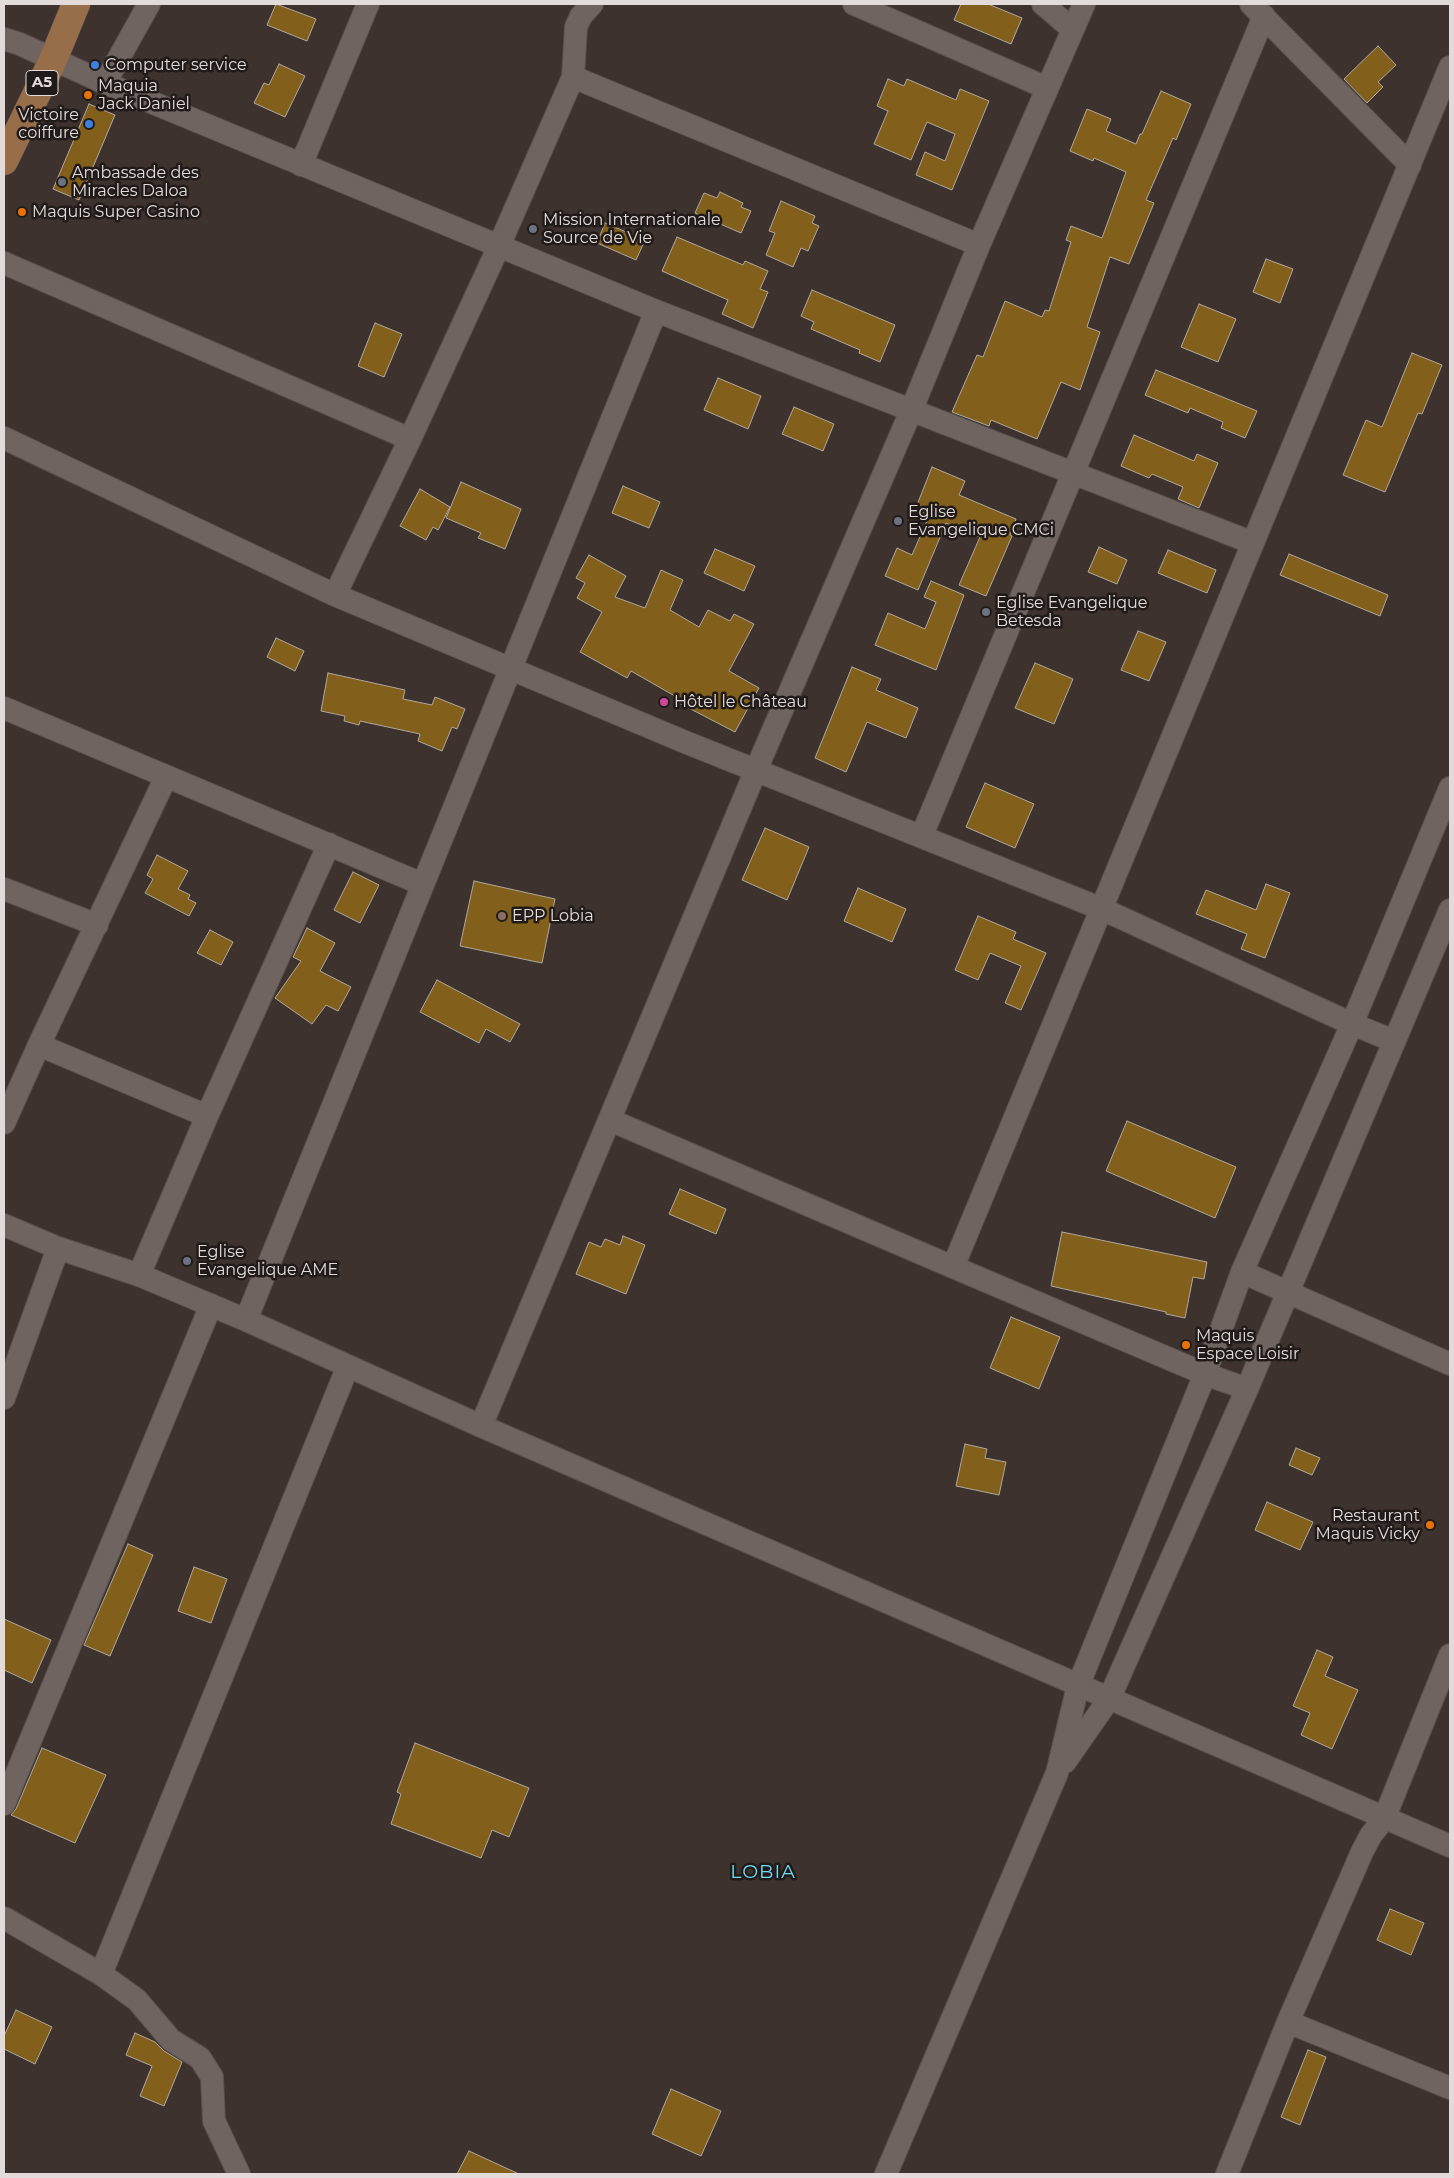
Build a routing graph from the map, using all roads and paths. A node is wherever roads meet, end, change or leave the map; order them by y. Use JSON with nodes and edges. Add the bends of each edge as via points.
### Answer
{"nodes":[{"id":1,"x":76,"y":4,"type":"edge"},
{"id":2,"x":149,"y":4,"type":"edge"},
{"id":3,"x":368,"y":4,"type":"edge"},
{"id":4,"x":592,"y":4,"type":"edge"},
{"id":5,"x":854,"y":4,"type":"edge"},
{"id":6,"x":1044,"y":4,"type":"edge"},
{"id":7,"x":1084,"y":4,"type":"edge"},
{"id":8,"x":1257,"y":10,"type":"edge"},
{"id":9,"x":1072,"y":29,"type":"junction"},
{"id":10,"x":4,"y":40,"type":"edge"},
{"id":11,"x":53,"y":60,"type":"junction"},
{"id":12,"x":1450,"y":67,"type":"edge"},
{"id":13,"x":573,"y":77,"type":"junction"},
{"id":14,"x":105,"y":83,"type":"junction"},
{"id":15,"x":1048,"y":88,"type":"junction"},
{"id":16,"x":4,"y":161,"type":"edge"},
{"id":17,"x":301,"y":165,"type":"junction"},
{"id":18,"x":1410,"y":165,"type":"junction"},
{"id":19,"x":979,"y":245,"type":"junction"},
{"id":20,"x":499,"y":246,"type":"junction"},
{"id":21,"x":4,"y":263,"type":"edge"},
{"id":22,"x":656,"y":311,"type":"junction"},
{"id":23,"x":911,"y":411,"type":"junction"},
{"id":24,"x":4,"y":438,"type":"edge"},
{"id":25,"x":410,"y":439,"type":"junction"},
{"id":26,"x":1074,"y":473,"type":"junction"},
{"id":27,"x":1253,"y":543,"type":"junction"},
{"id":28,"x":335,"y":595,"type":"junction"},
{"id":29,"x":511,"y":669,"type":"junction"},
{"id":30,"x":4,"y":708,"type":"edge"},
{"id":31,"x":756,"y":770,"type":"junction"},
{"id":32,"x":166,"y":777,"type":"junction"},
{"id":33,"x":1450,"y":788,"type":"edge"},
{"id":34,"x":922,"y":835,"type":"junction"},
{"id":35,"x":329,"y":844,"type":"junction"},
{"id":36,"x":422,"y":884,"type":"junction"},
{"id":37,"x":4,"y":889,"type":"edge"},
{"id":38,"x":1102,"y":910,"type":"junction"},
{"id":39,"x":1450,"y":910,"type":"edge"},
{"id":40,"x":97,"y":925,"type":"junction"},
{"id":41,"x":1352,"y":1024,"type":"junction"},
{"id":42,"x":1394,"y":1041,"type":"junction"},
{"id":43,"x":39,"y":1046,"type":"junction"},
{"id":44,"x":207,"y":1116,"type":"junction"},
{"id":45,"x":610,"y":1120,"type":"junction"},
{"id":46,"x":4,"y":1123,"type":"edge"},
{"id":47,"x":4,"y":1225,"type":"edge"},
{"id":48,"x":58,"y":1248,"type":"junction"},
{"id":49,"x":953,"y":1268,"type":"junction"},
{"id":50,"x":1242,"y":1272,"type":"junction"},
{"id":51,"x":139,"y":1275,"type":"junction"},
{"id":52,"x":1288,"y":1292,"type":"junction"},
{"id":53,"x":211,"y":1305,"type":"junction"},
{"id":54,"x":246,"y":1320,"type":"junction"},
{"id":55,"x":1450,"y":1364,"type":"edge"},
{"id":56,"x":348,"y":1366,"type":"junction"},
{"id":57,"x":1205,"y":1374,"type":"junction"},
{"id":58,"x":1248,"y":1389,"type":"junction"},
{"id":59,"x":4,"y":1398,"type":"edge"},
{"id":60,"x":481,"y":1426,"type":"junction"},
{"id":61,"x":1450,"y":1655,"type":"edge"},
{"id":62,"x":1078,"y":1686,"type":"junction"},
{"id":63,"x":1109,"y":1699,"type":"junction"},
{"id":64,"x":1057,"y":1773,"type":"junction"},
{"id":65,"x":4,"y":1804,"type":"edge"},
{"id":66,"x":1384,"y":1819,"type":"junction"},
{"id":67,"x":1450,"y":1846,"type":"edge"},
{"id":68,"x":4,"y":1918,"type":"edge"},
{"id":69,"x":101,"y":1974,"type":"junction"},
{"id":70,"x":1288,"y":2022,"type":"junction"},
{"id":71,"x":1450,"y":2088,"type":"edge"},
{"id":72,"x":239,"y":2174,"type":"edge"},
{"id":73,"x":886,"y":2174,"type":"edge"},
{"id":74,"x":1227,"y":2174,"type":"edge"}],
"edges":[{"from":1,"to":11,"type":"main road","number":"A5"},
{"from":2,"to":14,"type":"street"},
{"from":3,"to":17,"type":"street"},
{"from":4,"to":13,"type":"street","via":[[576,27]]},
{"from":5,"to":15,"type":"street"},
{"from":6,"to":9,"type":"street"},
{"from":7,"to":9,"type":"street"},
{"from":8,"to":18,"type":"street"},
{"from":8,"to":26,"type":"street"},
{"from":9,"to":15,"type":"street"},
{"from":10,"to":11,"type":"street"},
{"from":11,"to":14,"type":"street"},
{"from":11,"to":16,"type":"main road","number":"A5"},
{"from":12,"to":18,"type":"street"},
{"from":13,"to":19,"type":"street"},
{"from":13,"to":20,"type":"street"},
{"from":14,"to":17,"type":"street"},
{"from":15,"to":19,"type":"street"},
{"from":17,"to":20,"type":"street"},
{"from":18,"to":27,"type":"street"},
{"from":19,"to":23,"type":"street"},
{"from":20,"to":22,"type":"street"},
{"from":20,"to":25,"type":"street"},
{"from":21,"to":25,"type":"street"},
{"from":22,"to":23,"type":"street"},
{"from":22,"to":29,"type":"street"},
{"from":23,"to":26,"type":"street"},
{"from":23,"to":31,"type":"street"},
{"from":24,"to":28,"type":"street"},
{"from":25,"to":28,"type":"street"},
{"from":26,"to":27,"type":"street"},
{"from":26,"to":34,"type":"street"},
{"from":27,"to":38,"type":"street"},
{"from":28,"to":29,"type":"street"},
{"from":29,"to":31,"type":"street"},
{"from":29,"to":36,"type":"street"},
{"from":30,"to":32,"type":"street"},
{"from":31,"to":34,"type":"street"},
{"from":31,"to":45,"type":"street"},
{"from":32,"to":35,"type":"street"},
{"from":32,"to":40,"type":"street"},
{"from":33,"to":41,"type":"street"},
{"from":34,"to":38,"type":"street"},
{"from":35,"to":36,"type":"street"},
{"from":35,"to":44,"type":"street"},
{"from":36,"to":54,"type":"street"},
{"from":37,"to":40,"type":"street"},
{"from":38,"to":41,"type":"street"},
{"from":38,"to":49,"type":"street"},
{"from":39,"to":42,"type":"street"},
{"from":40,"to":43,"type":"street"},
{"from":41,"to":42,"type":"street"},
{"from":41,"to":50,"type":"street"},
{"from":42,"to":52,"type":"street"},
{"from":43,"to":44,"type":"street"},
{"from":43,"to":46,"type":"street"},
{"from":44,"to":51,"type":"street"},
{"from":45,"to":49,"type":"street"},
{"from":45,"to":60,"type":"street"},
{"from":47,"to":48,"type":"street"},
{"from":48,"to":51,"type":"street"},
{"from":48,"to":59,"type":"street"},
{"from":49,"to":57,"type":"street"},
{"from":50,"to":52,"type":"street"},
{"from":50,"to":57,"type":"street"},
{"from":51,"to":53,"type":"street"},
{"from":52,"to":55,"type":"street"},
{"from":52,"to":58,"type":"street"},
{"from":53,"to":54,"type":"street"},
{"from":53,"to":65,"type":"street"},
{"from":54,"to":56,"type":"street"},
{"from":56,"to":60,"type":"street"},
{"from":56,"to":69,"type":"street"},
{"from":57,"to":58,"type":"street"},
{"from":57,"to":62,"type":"street"},
{"from":58,"to":63,"type":"street"},
{"from":60,"to":62,"type":"street"},
{"from":61,"to":66,"type":"street"},
{"from":62,"to":63,"type":"street"},
{"from":62,"to":64,"type":"street"},
{"from":63,"to":64,"type":"street"},
{"from":63,"to":66,"type":"street"},
{"from":64,"to":73,"type":"street"},
{"from":66,"to":67,"type":"street"},
{"from":66,"to":70,"type":"street","via":[[1362,1852]]},
{"from":68,"to":69,"type":"street"},
{"from":69,"to":72,"type":"street","via":[[137,2000],[171,2040],[200,2058],[212,2077],[214,2121]]},
{"from":70,"to":71,"type":"street"},
{"from":70,"to":74,"type":"street"}]}
